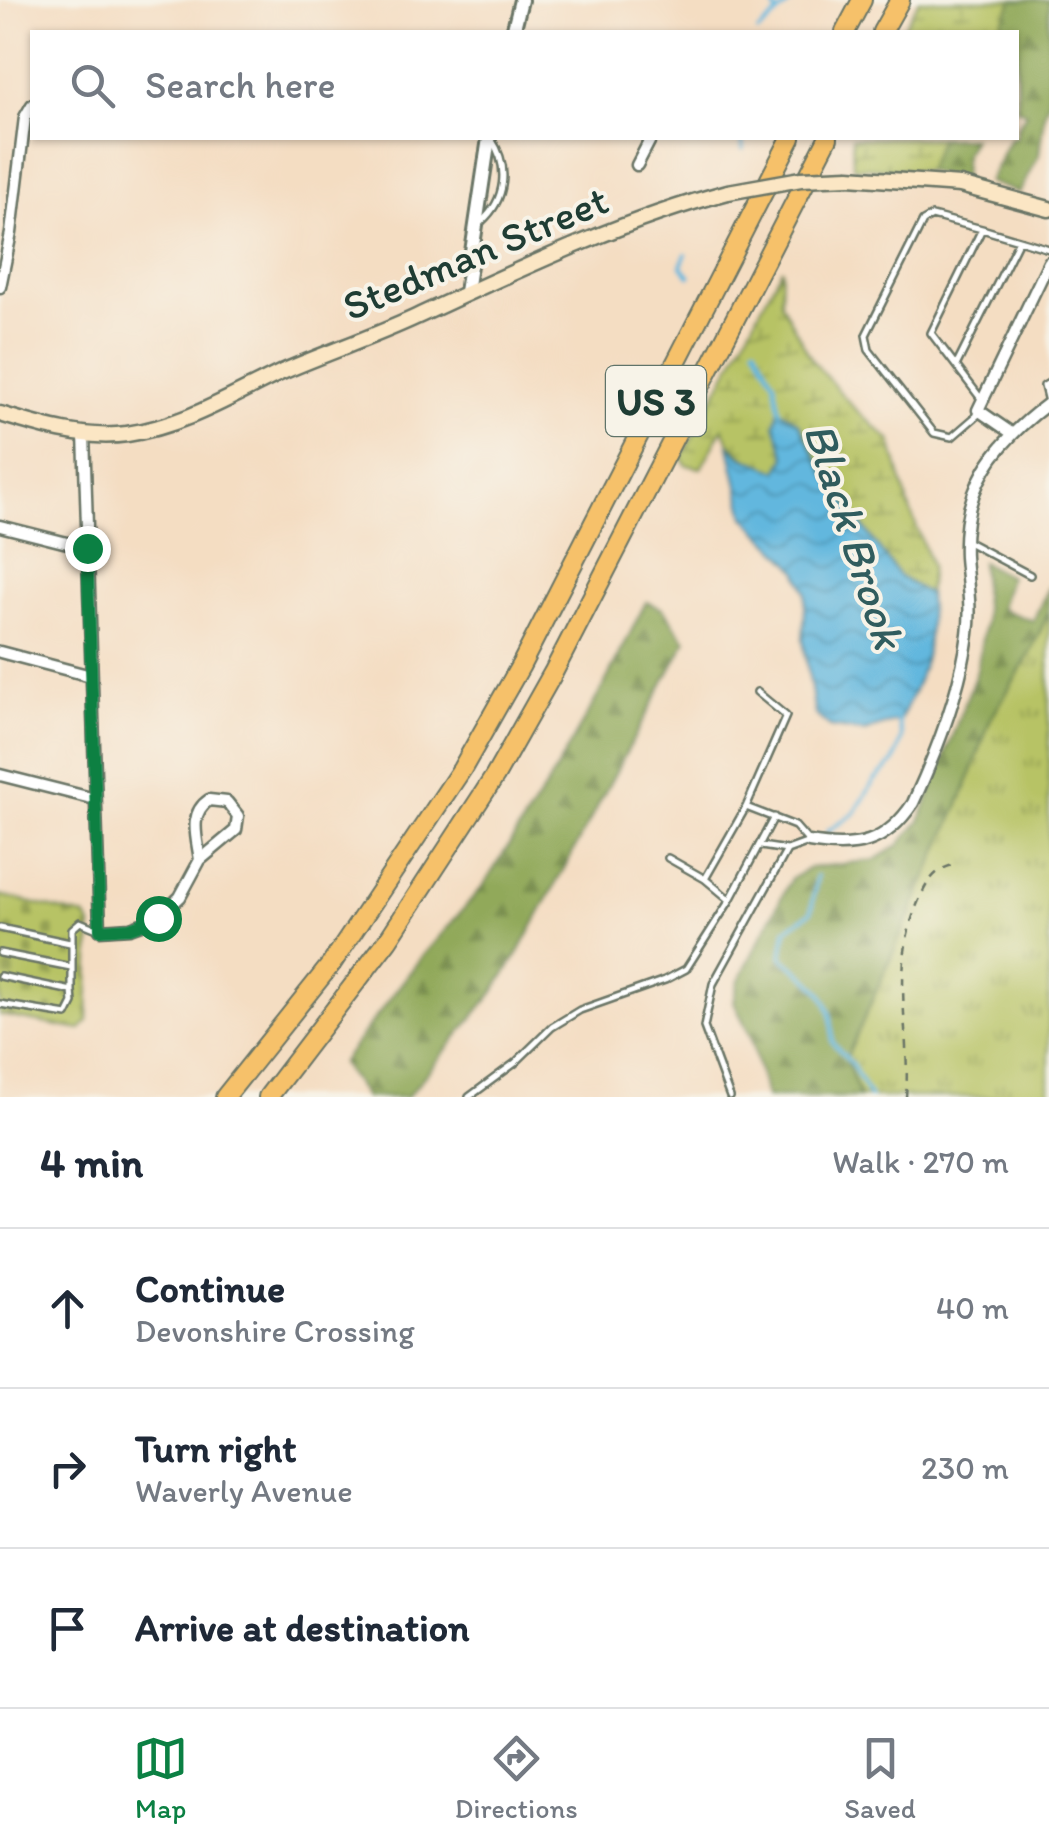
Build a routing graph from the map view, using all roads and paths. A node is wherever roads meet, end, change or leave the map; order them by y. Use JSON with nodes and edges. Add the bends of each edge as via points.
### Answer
{"nodes":[{"id":1,"x":521,"y":0,"type":"edge"},
{"id":2,"x":862,"y":0,"type":"edge"},
{"id":3,"x":900,"y":0,"type":"edge"},
{"id":4,"x":514,"y":30,"type":"edge"},
{"id":5,"x":846,"y":30,"type":"edge"},
{"id":6,"x":883,"y":30,"type":"edge"},
{"id":7,"x":30,"y":108,"type":"edge"},
{"id":8,"x":490,"y":140,"type":"edge"},
{"id":9,"x":492,"y":140,"type":"edge"},
{"id":10,"x":650,"y":140,"type":"edge"},
{"id":11,"x":790,"y":140,"type":"edge"},
{"id":12,"x":827,"y":140,"type":"edge"},
{"id":13,"x":637,"y":165,"type":"dead end"},
{"id":14,"x":1049,"y":209,"type":"edge"},
{"id":15,"x":475,"y":228,"type":"junction"},
{"id":16,"x":982,"y":229,"type":"junction"},
{"id":17,"x":1019,"y":240,"type":"junction"},
{"id":18,"x":1049,"y":248,"type":"edge"},
{"id":19,"x":1049,"y":262,"type":"edge"},
{"id":20,"x":0,"y":287,"type":"edge"},
{"id":21,"x":466,"y":292,"type":"junction"},
{"id":22,"x":956,"y":366,"type":"junction"},
{"id":23,"x":1049,"y":383,"type":"edge"},
{"id":24,"x":1049,"y":403,"type":"edge"},
{"id":25,"x":982,"y":406,"type":"junction"},
{"id":26,"x":0,"y":414,"type":"edge"},
{"id":27,"x":84,"y":433,"type":"junction"},
{"id":28,"x":1012,"y":434,"type":"junction"},
{"id":29,"x":0,"y":526,"type":"edge"},
{"id":30,"x":966,"y":541,"type":"junction"},
{"id":31,"x":87,"y":548,"type":"junction"},
{"id":32,"x":1030,"y":574,"type":"dead end"},
{"id":33,"x":0,"y":652,"type":"edge"},
{"id":34,"x":92,"y":676,"type":"junction"},
{"id":35,"x":756,"y":692,"type":"dead end"},
{"id":36,"x":0,"y":774,"type":"edge"},
{"id":37,"x":96,"y":799,"type":"junction"},
{"id":38,"x":746,"y":807,"type":"junction"},
{"id":39,"x":774,"y":817,"type":"junction"},
{"id":40,"x":809,"y":842,"type":"junction"},
{"id":41,"x":762,"y":846,"type":"junction"},
{"id":42,"x":787,"y":850,"type":"junction"},
{"id":43,"x":668,"y":858,"type":"dead end"},
{"id":44,"x":200,"y":860,"type":"junction"},
{"id":45,"x":957,"y":864,"type":"dead end"},
{"id":46,"x":705,"y":879,"type":"junction"},
{"id":47,"x":730,"y":900,"type":"junction"},
{"id":48,"x":0,"y":928,"type":"edge"},
{"id":49,"x":100,"y":930,"type":"junction"},
{"id":50,"x":72,"y":944,"type":"junction"},
{"id":51,"x":0,"y":953,"type":"edge"},
{"id":52,"x":72,"y":967,"type":"junction"},
{"id":53,"x":0,"y":976,"type":"edge"},
{"id":54,"x":72,"y":991,"type":"junction"},
{"id":55,"x":0,"y":1004,"type":"edge"},
{"id":56,"x":225,"y":1097,"type":"edge"},
{"id":57,"x":268,"y":1097,"type":"edge"},
{"id":58,"x":469,"y":1097,"type":"edge"},
{"id":59,"x":730,"y":1097,"type":"edge"},
{"id":60,"x":906,"y":1097,"type":"edge"}],
"edges":[{"from":1,"to":4,"type":"street"},
{"from":2,"to":5,"type":"highway"},
{"from":3,"to":6,"type":"highway"},
{"from":7,"to":20,"type":"street"},
{"from":8,"to":15,"type":"street"},
{"from":9,"to":15,"type":"lane","via":[[502,154],[503,178],[496,209]]},
{"from":10,"to":13,"type":"street"},
{"from":11,"to":56,"type":"highway","number":"US 3","via":[[462,769],[332,963]]},
{"from":12,"to":57,"type":"highway","number":"US 3","via":[[495,776],[388,940]]},
{"from":14,"to":21,"type":"main road","name":"Stedman Street","bridge":true,"via":[[960,185],[849,176],[789,180],[640,219]]},
{"from":15,"to":21,"type":"street"},
{"from":16,"to":17,"type":"lane"},
{"from":16,"to":22,"type":"lane","via":[[931,333]]},
{"from":16,"to":25,"type":"lane","via":[[932,216],[923,222],[866,335],[869,350],[934,433],[952,436]]},
{"from":17,"to":18,"type":"lane"},
{"from":17,"to":22,"type":"lane"},
{"from":19,"to":25,"type":"street"},
{"from":21,"to":27,"type":"main road","name":"Stedman Street","via":[[170,426],[123,435]]},
{"from":22,"to":25,"type":"lane"},
{"from":23,"to":24,"type":"lane"},
{"from":24,"to":28,"type":"street"},
{"from":25,"to":28,"type":"street"},
{"from":26,"to":27,"type":"main road","name":"Stedman Street"},
{"from":27,"to":31,"type":"street"},
{"from":28,"to":30,"type":"street","via":[[972,491]]},
{"from":29,"to":31,"type":"street"},
{"from":30,"to":32,"type":"lane"},
{"from":30,"to":40,"type":"street","via":[[970,603],[962,662],[913,802],[902,820],[869,841],[844,848]]},
{"from":31,"to":34,"type":"street"},
{"from":33,"to":34,"type":"street"},
{"from":34,"to":37,"type":"street"},
{"from":35,"to":38,"type":"lane","via":[[786,716]]},
{"from":36,"to":37,"type":"street"},
{"from":37,"to":49,"type":"street"},
{"from":38,"to":39,"type":"lane"},
{"from":38,"to":46,"type":"lane"},
{"from":39,"to":40,"type":"lane"},
{"from":39,"to":41,"type":"lane"},
{"from":40,"to":42,"type":"lane"},
{"from":41,"to":42,"type":"lane"},
{"from":41,"to":47,"type":"lane"},
{"from":42,"to":59,"type":"lane","via":[[713,984],[704,1027]]},
{"from":43,"to":46,"type":"lane"},
{"from":44,"to":44,"type":"street","via":[[236,830],[238,816],[227,802],[208,800],[198,810]]},
{"from":44,"to":49,"type":"street","via":[[180,897],[158,918]]},
{"from":45,"to":60,"type":"path","via":[[934,874],[907,928],[901,979]]},
{"from":46,"to":47,"type":"lane"},
{"from":47,"to":58,"type":"lane","via":[[686,969],[552,1026]]},
{"from":48,"to":50,"type":"lane"},
{"from":49,"to":50,"type":"lane","via":[[77,922]]},
{"from":50,"to":52,"type":"lane"},
{"from":51,"to":52,"type":"lane"},
{"from":52,"to":54,"type":"lane"},
{"from":53,"to":54,"type":"lane"},
{"from":54,"to":55,"type":"lane","via":[[67,1015]]}]}
